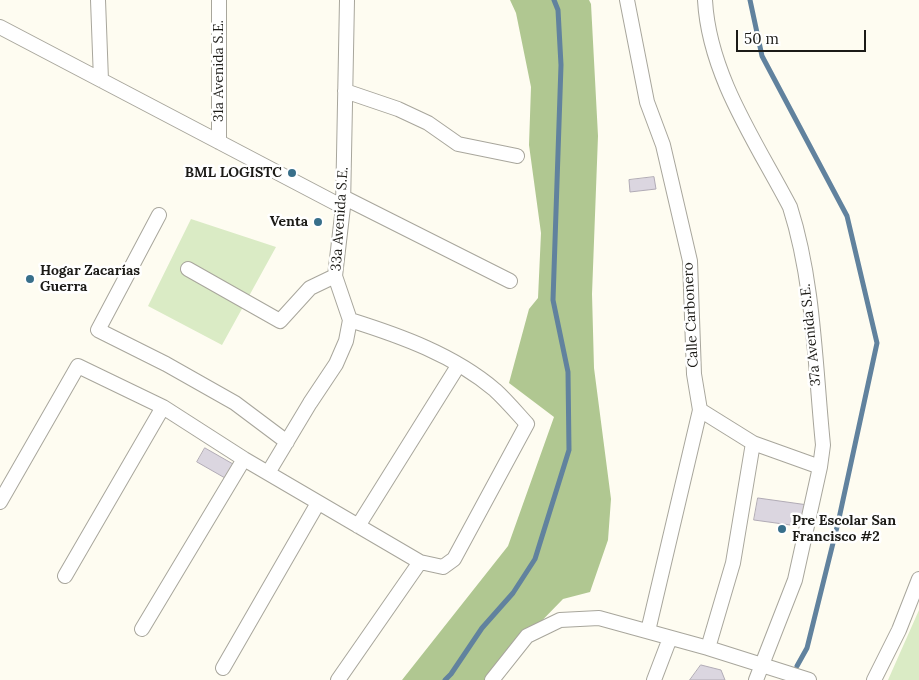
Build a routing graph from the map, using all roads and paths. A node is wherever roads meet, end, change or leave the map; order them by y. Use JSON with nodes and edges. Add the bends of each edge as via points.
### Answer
{"nodes":[{"id":1,"x":98,"y":0,"type":"edge"},
{"id":2,"x":219,"y":0,"type":"edge"},
{"id":3,"x":347,"y":0,"type":"edge"},
{"id":4,"x":627,"y":0,"type":"edge"},
{"id":5,"x":705,"y":0,"type":"edge"},
{"id":6,"x":0,"y":27,"type":"edge"},
{"id":7,"x":101,"y":80,"type":"junction"},
{"id":8,"x":345,"y":91,"type":"junction"},
{"id":9,"x":219,"y":142,"type":"junction"},
{"id":10,"x":517,"y":156,"type":"dead end"},
{"id":11,"x":343,"y":202,"type":"junction"},
{"id":12,"x":159,"y":215,"type":"dead end"},
{"id":13,"x":188,"y":269,"type":"dead end"},
{"id":14,"x":335,"y":276,"type":"junction"},
{"id":15,"x":510,"y":281,"type":"dead end"},
{"id":16,"x":350,"y":320,"type":"junction"},
{"id":17,"x":458,"y":366,"type":"junction"},
{"id":18,"x":163,"y":407,"type":"junction"},
{"id":19,"x":700,"y":410,"type":"junction"},
{"id":20,"x":287,"y":442,"type":"junction"},
{"id":21,"x":753,"y":443,"type":"junction"},
{"id":22,"x":244,"y":459,"type":"junction"},
{"id":23,"x":820,"y":467,"type":"junction"},
{"id":24,"x":268,"y":473,"type":"junction"},
{"id":25,"x":0,"y":502,"type":"edge"},
{"id":26,"x":318,"y":503,"type":"junction"},
{"id":27,"x":358,"y":526,"type":"junction"},
{"id":28,"x":420,"y":562,"type":"junction"},
{"id":29,"x":65,"y":576,"type":"dead end"},
{"id":30,"x":919,"y":579,"type":"edge"},
{"id":31,"x":142,"y":629,"type":"dead end"},
{"id":32,"x":648,"y":632,"type":"junction"},
{"id":33,"x":670,"y":638,"type":"junction"},
{"id":34,"x":708,"y":648,"type":"junction"},
{"id":35,"x":760,"y":665,"type":"junction"},
{"id":36,"x":223,"y":668,"type":"dead end"},
{"id":37,"x":805,"y":679,"type":"edge"},
{"id":38,"x":338,"y":680,"type":"edge"},
{"id":39,"x":492,"y":680,"type":"edge"},
{"id":40,"x":654,"y":680,"type":"edge"},
{"id":41,"x":756,"y":680,"type":"edge"},
{"id":42,"x":874,"y":680,"type":"edge"}],
"edges":[{"from":1,"to":7,"type":"street"},
{"from":2,"to":9,"type":"street","name":"31a Avenida S.E."},
{"from":3,"to":8,"type":"street","name":"33a Avenida S.E."},
{"from":4,"to":19,"type":"street","name":"Calle Carbonero","via":[[647,102],[663,145],[690,261],[694,374]]},
{"from":5,"to":23,"type":"street","name":"37a Avenida S.E.","via":[[706,20],[723,80],[790,207],[797,228],[810,312],[823,445]]},
{"from":6,"to":7,"type":"street"},
{"from":7,"to":9,"type":"street"},
{"from":8,"to":10,"type":"street","via":[[398,108],[428,123],[458,144]]},
{"from":8,"to":11,"type":"street","name":"33a Avenida S.E."},
{"from":9,"to":11,"type":"street"},
{"from":11,"to":14,"type":"street","name":"33a Avenida S.E."},
{"from":11,"to":15,"type":"street"},
{"from":12,"to":20,"type":"street","via":[[98,330],[235,403]]},
{"from":13,"to":14,"type":"street","via":[[280,321],[310,288]]},
{"from":14,"to":16,"type":"street","name":"33a Avenida S.E."},
{"from":16,"to":17,"type":"street","via":[[411,340]]},
{"from":16,"to":20,"type":"street","via":[[346,341],[336,364]]},
{"from":17,"to":27,"type":"street"},
{"from":17,"to":28,"type":"street","via":[[495,390],[527,424],[454,559],[443,567]]},
{"from":18,"to":22,"type":"street"},
{"from":18,"to":25,"type":"street","via":[[78,366]]},
{"from":18,"to":29,"type":"street"},
{"from":19,"to":21,"type":"street"},
{"from":19,"to":32,"type":"street","name":"Calle Carbonero"},
{"from":20,"to":24,"type":"street"},
{"from":21,"to":23,"type":"street"},
{"from":21,"to":34,"type":"street","via":[[733,563]]},
{"from":22,"to":24,"type":"street"},
{"from":22,"to":31,"type":"street"},
{"from":23,"to":35,"type":"street","name":"37a Avenida S.E.","via":[[796,580]]},
{"from":24,"to":26,"type":"street"},
{"from":26,"to":27,"type":"street"},
{"from":26,"to":36,"type":"street"},
{"from":27,"to":28,"type":"street"},
{"from":28,"to":38,"type":"street"},
{"from":30,"to":42,"type":"street"},
{"from":32,"to":33,"type":"street"},
{"from":32,"to":39,"type":"street","via":[[599,618],[560,620],[527,636]]},
{"from":33,"to":34,"type":"street"},
{"from":33,"to":40,"type":"street"},
{"from":34,"to":35,"type":"street"},
{"from":35,"to":37,"type":"street"},
{"from":35,"to":41,"type":"street","name":"37a Avenida S.E."}]}
